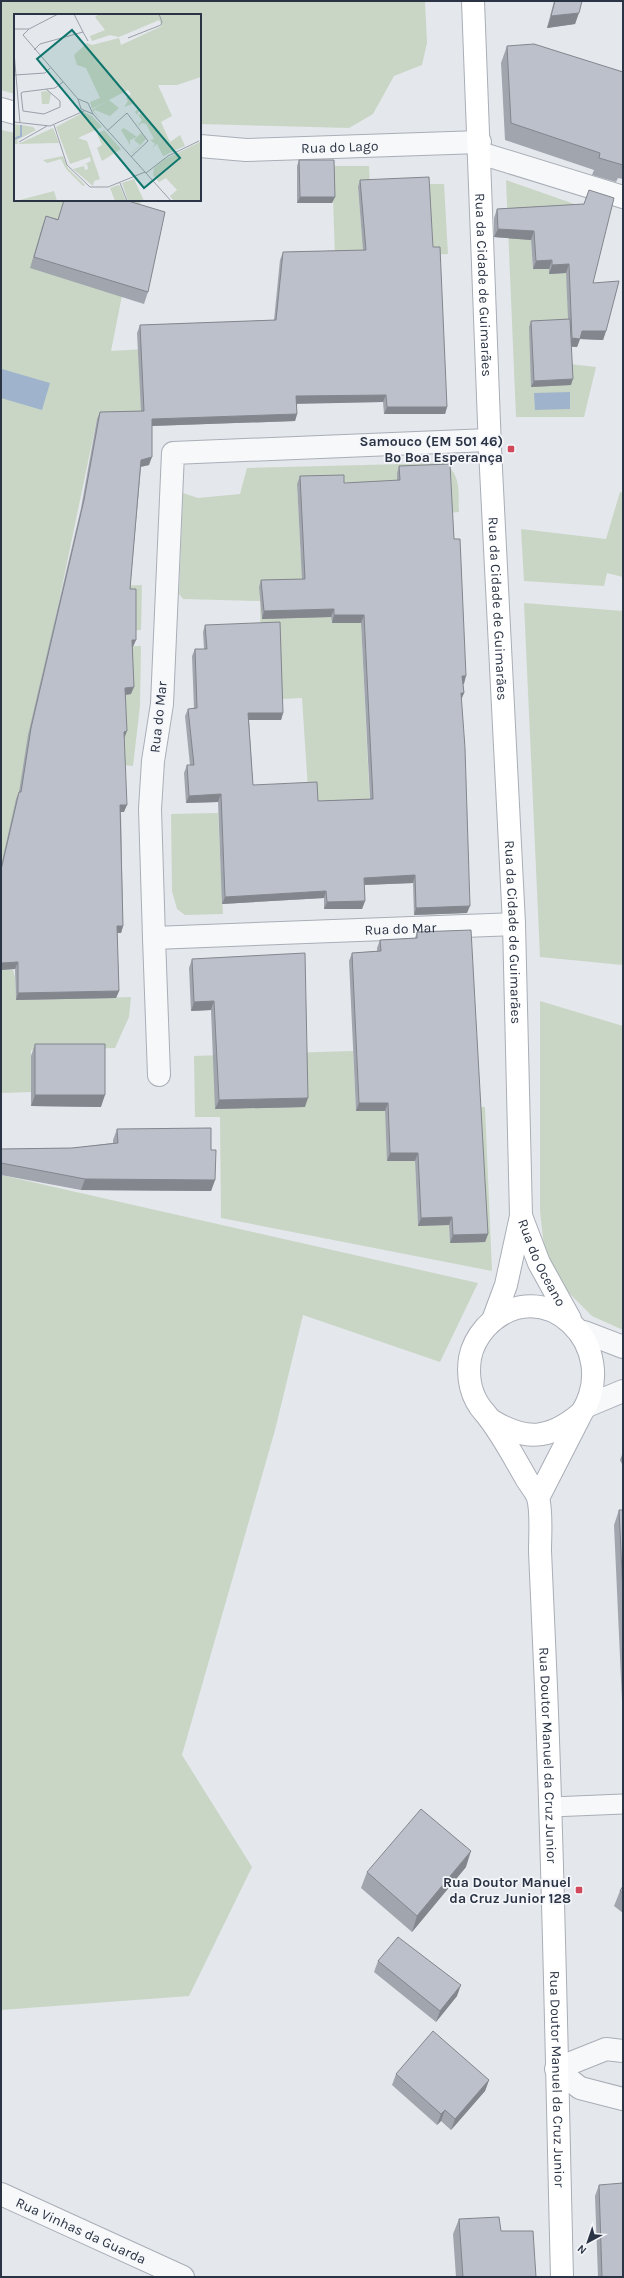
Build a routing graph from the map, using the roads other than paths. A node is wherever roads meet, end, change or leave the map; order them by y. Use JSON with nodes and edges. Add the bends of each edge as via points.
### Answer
{"nodes":[{"id":1,"x":473,"y":1,"type":"edge"},
{"id":2,"x":1,"y":109,"type":"edge"},
{"id":3,"x":14,"y":113,"type":"edge"},
{"id":4,"x":201,"y":146,"type":"edge"},
{"id":5,"x":480,"y":148,"type":"junction"},
{"id":6,"x":623,"y":197,"type":"edge"},
{"id":7,"x":489,"y":440,"type":"junction"},
{"id":8,"x":514,"y":924,"type":"junction"},
{"id":9,"x":154,"y":938,"type":"junction"},
{"id":10,"x":159,"y":1075,"type":"dead end"},
{"id":11,"x":521,"y":1216,"type":"junction"},
{"id":12,"x":493,"y":1320,"type":"junction"},
{"id":13,"x":577,"y":1325,"type":"junction"},
{"id":14,"x":623,"y":1347,"type":"edge"},
{"id":15,"x":623,"y":1391,"type":"edge"},
{"id":16,"x":584,"y":1410,"type":"junction"},
{"id":17,"x":491,"y":1420,"type":"junction"},
{"id":18,"x":538,"y":1498,"type":"junction"},
{"id":19,"x":623,"y":1804,"type":"edge"},
{"id":20,"x":551,"y":1807,"type":"junction"},
{"id":21,"x":623,"y":2051,"type":"edge"},
{"id":22,"x":556,"y":2069,"type":"junction"},
{"id":23,"x":623,"y":2099,"type":"edge"},
{"id":24,"x":1,"y":2194,"type":"edge"},
{"id":25,"x":183,"y":2277,"type":"edge"},
{"id":26,"x":562,"y":2277,"type":"edge"}],
"edges":[{"from":1,"to":5,"type":"main road","name":"Rua da Cidade de Guimarães"},
{"from":2,"to":3,"type":"street"},
{"from":4,"to":5,"type":"street","name":"Rua do Lago","via":[[246,150]]},
{"from":5,"to":6,"type":"street","name":"Rua do Lago"},
{"from":5,"to":7,"type":"main road","name":"Rua da Cidade de Guimarães"},
{"from":7,"to":8,"type":"main road","name":"Rua da Cidade de Guimarães"},
{"from":7,"to":9,"type":"street","name":"Rua do Mar","via":[[173,453],[162,704],[153,761],[150,809]]},
{"from":8,"to":9,"type":"street","name":"Rua do Mar"},
{"from":8,"to":11,"type":"main road","name":"Rua da Cidade de Guimarães"},
{"from":9,"to":10,"type":"street"},
{"from":11,"to":12,"type":"main road","name":"Rua do Oceano","via":[[506,1284]]},
{"from":11,"to":13,"type":"main road","name":"Rua do Oceano","via":[[539,1263]]},
{"from":12,"to":13,"type":"main road","name":"Rua do Oceano","via":[[518,1309],[540,1307],[555,1311]]},
{"from":12,"to":17,"type":"main road","name":"Rua do Oceano","via":[[480,1333],[471,1350],[468,1369],[471,1388],[478,1406]]},
{"from":13,"to":14,"type":"street"},
{"from":13,"to":16,"type":"main road","name":"Rua do Oceano","via":[[594,1350],[597,1369],[595,1388]]},
{"from":15,"to":16,"type":"street"},
{"from":16,"to":17,"type":"main road","name":"Rua do Oceano","via":[[566,1427],[541,1435],[527,1436],[508,1430]]},
{"from":16,"to":18,"type":"main road","name":"Rua do Oceano"},
{"from":17,"to":18,"type":"main road","name":"Rua do Oceano"},
{"from":18,"to":20,"type":"main road","name":"Rua Doutor Manuel da Cruz Junior"},
{"from":19,"to":20,"type":"lane"},
{"from":20,"to":22,"type":"main road","name":"Rua Doutor Manuel da Cruz Junior","via":[[556,1946]]},
{"from":21,"to":22,"type":"street","via":[[606,2049]]},
{"from":22,"to":23,"type":"street","via":[[580,2088]]},
{"from":22,"to":26,"type":"main road","name":"Rua Doutor Manuel da Cruz Junior"},
{"from":24,"to":25,"type":"street","name":"Rua Vinhas da Guarda"}]}
